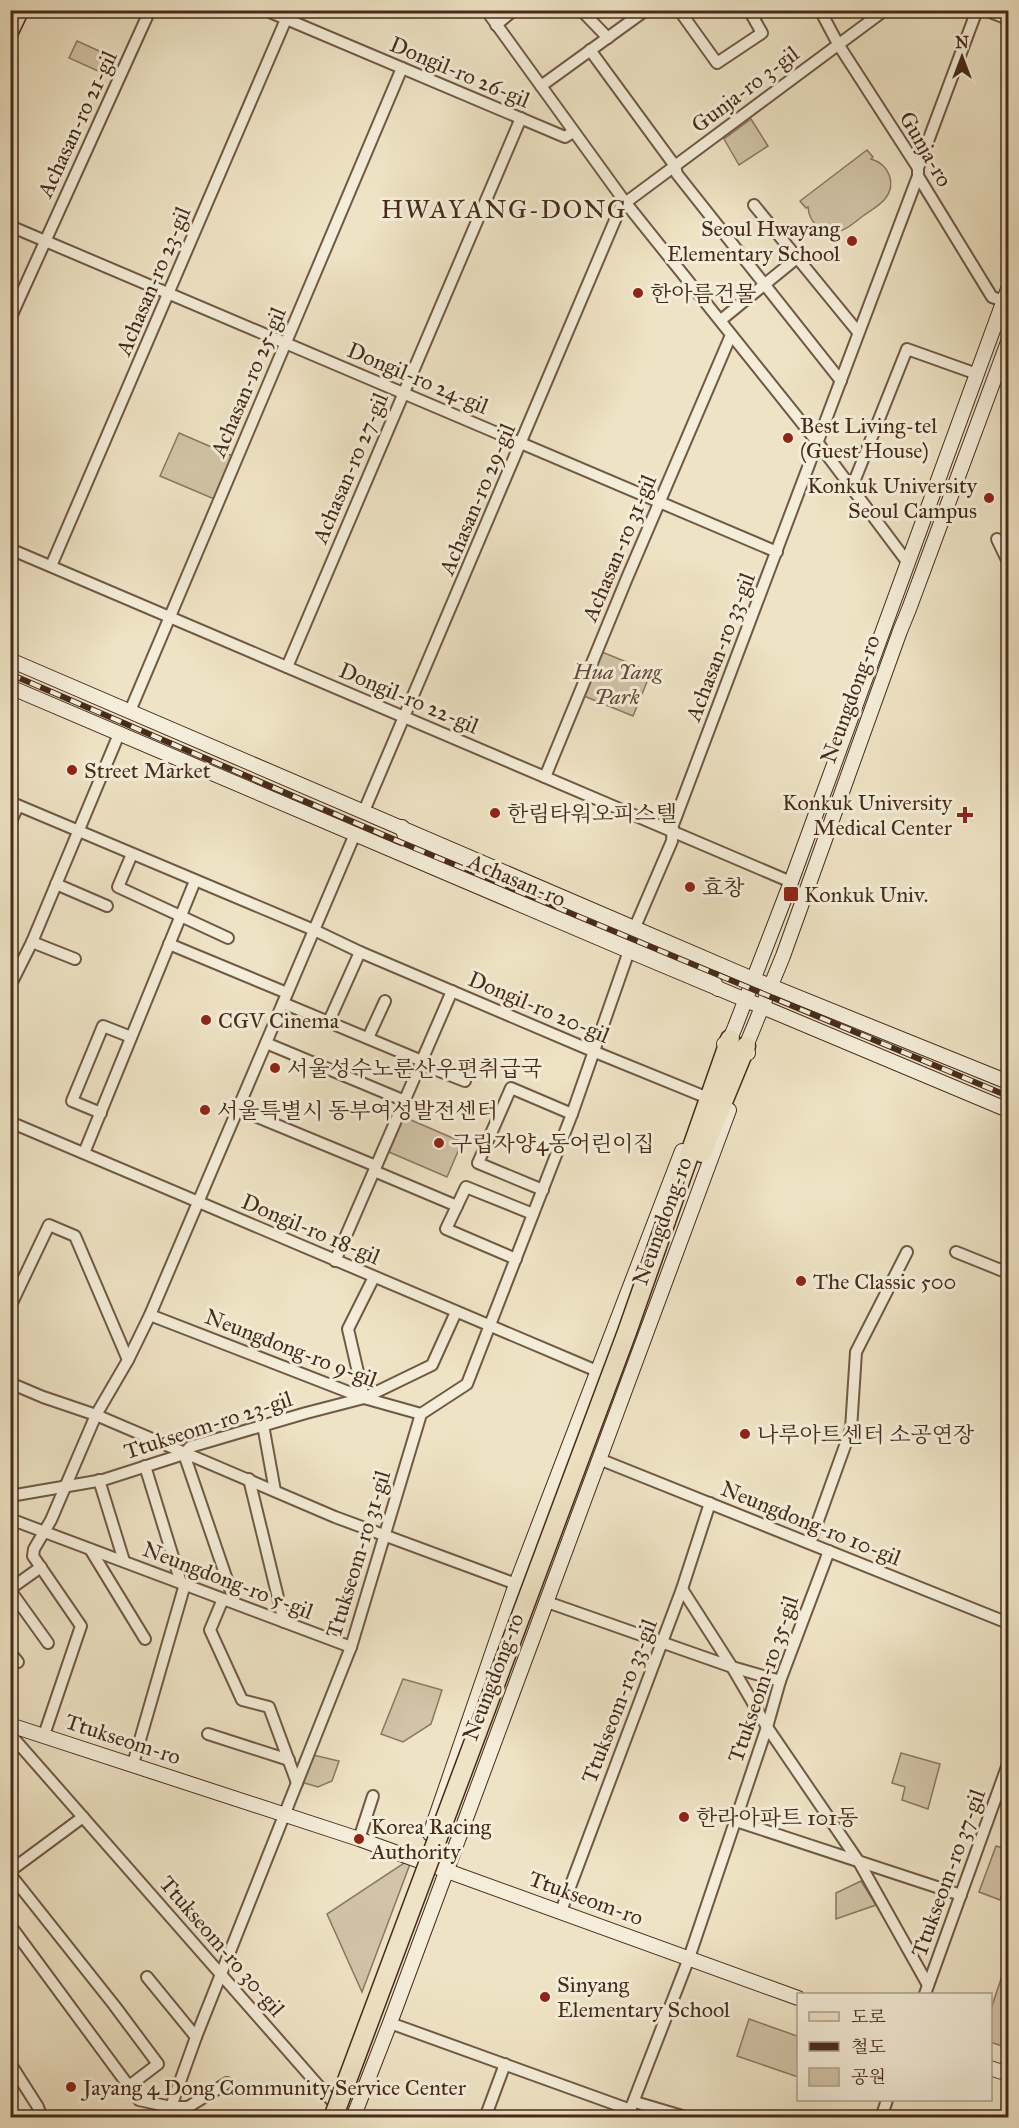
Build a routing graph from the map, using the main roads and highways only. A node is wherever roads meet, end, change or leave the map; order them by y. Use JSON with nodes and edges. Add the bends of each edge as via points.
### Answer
{"nodes":[{"id":1,"x":21,"y":10,"type":"edge"},
{"id":2,"x":10,"y":33,"type":"edge"},
{"id":3,"x":1006,"y":295,"type":"edge"},
{"id":4,"x":1008,"y":342,"type":"edge"},
{"id":5,"x":893,"y":606,"type":"junction"},
{"id":6,"x":909,"y":609,"type":"junction"},
{"id":7,"x":10,"y":660,"type":"edge"},
{"id":8,"x":10,"y":687,"type":"edge"},
{"id":9,"x":402,"y":827,"type":"junction"},
{"id":10,"x":407,"y":842,"type":"junction"},
{"id":11,"x":393,"y":850,"type":"junction"},
{"id":12,"x":726,"y":967,"type":"junction"},
{"id":13,"x":708,"y":972,"type":"junction"},
{"id":14,"x":753,"y":979,"type":"junction"},
{"id":15,"x":771,"y":986,"type":"junction"},
{"id":16,"x":718,"y":989,"type":"junction"},
{"id":17,"x":746,"y":1000,"type":"junction"},
{"id":18,"x":763,"y":1007,"type":"junction"},
{"id":19,"x":738,"y":1042,"type":"junction"},
{"id":20,"x":1008,"y":1082,"type":"edge"},
{"id":21,"x":1008,"y":1110,"type":"edge"},
{"id":22,"x":670,"y":1223,"type":"junction"},
{"id":23,"x":10,"y":1725,"type":"edge"},
{"id":24,"x":421,"y":1861,"type":"junction"},
{"id":25,"x":447,"y":1870,"type":"junction"},
{"id":26,"x":797,"y":1998,"type":"edge"},
{"id":27,"x":992,"y":2069,"type":"edge"},
{"id":28,"x":1008,"y":2074,"type":"edge"},
{"id":29,"x":333,"y":2109,"type":"edge"},
{"id":30,"x":327,"y":2118,"type":"edge"},
{"id":31,"x":341,"y":2118,"type":"edge"},
{"id":32,"x":353,"y":2118,"type":"edge"}],
"edges":[{"from":1,"to":2,"type":"main road"},
{"from":3,"to":5,"type":"main road","name":"Neungdong-ro"},
{"from":4,"to":6,"type":"main road","name":"Neungdong-ro"},
{"from":5,"to":6,"type":"main road"},
{"from":5,"to":14,"type":"main road","name":"Neungdong-ro"},
{"from":6,"to":15,"type":"main road","name":"Neungdong-ro"},
{"from":7,"to":9,"type":"main road","name":"Achasan-ro"},
{"from":8,"to":11,"type":"main road","name":"Achasan-ro"},
{"from":9,"to":10,"type":"main road"},
{"from":9,"to":12,"type":"main road","name":"Achasan-ro"},
{"from":10,"to":11,"type":"main road"},
{"from":10,"to":13,"type":"main road"},
{"from":11,"to":16,"type":"main road","name":"Achasan-ro"},
{"from":12,"to":13,"type":"main road"},
{"from":12,"to":14,"type":"main road","name":"Achasan-ro"},
{"from":13,"to":16,"type":"main road"},
{"from":14,"to":15,"type":"main road","name":"Achasan-ro"},
{"from":14,"to":17,"type":"main road","name":"Neungdong-ro"},
{"from":15,"to":18,"type":"main road","name":"Neungdong-ro"},
{"from":15,"to":20,"type":"main road","name":"Achasan-ro"},
{"from":16,"to":17,"type":"main road","name":"Achasan-ro"},
{"from":17,"to":18,"type":"main road","name":"Achasan-ro"},
{"from":17,"to":19,"type":"main road","name":"Neungdong-ro"},
{"from":18,"to":19,"type":"main road","name":"Neungdong-ro"},
{"from":18,"to":21,"type":"main road","name":"Achasan-ro"},
{"from":19,"to":22,"type":"highway"},
{"from":19,"to":24,"type":"main road","name":"Neungdong-ro","via":[[720,1048],[516,1584]]},
{"from":19,"to":25,"type":"main road","name":"Neungdong-ro","via":[[749,1056]]},
{"from":22,"to":29,"type":"highway","bridge":true},
{"from":22,"to":31,"type":"highway"},
{"from":23,"to":24,"type":"main road","name":"Ttukseom-ro"},
{"from":24,"to":25,"type":"main road","name":"Ttukseom-ro"},
{"from":24,"to":29,"type":"main road","name":"Neungdong-ro"},
{"from":25,"to":26,"type":"main road","name":"Ttukseom-ro"},
{"from":25,"to":32,"type":"main road","name":"Neungdong-ro"},
{"from":27,"to":28,"type":"main road"},
{"from":29,"to":30,"type":"main road","name":"Neungdong-ro"}]}
